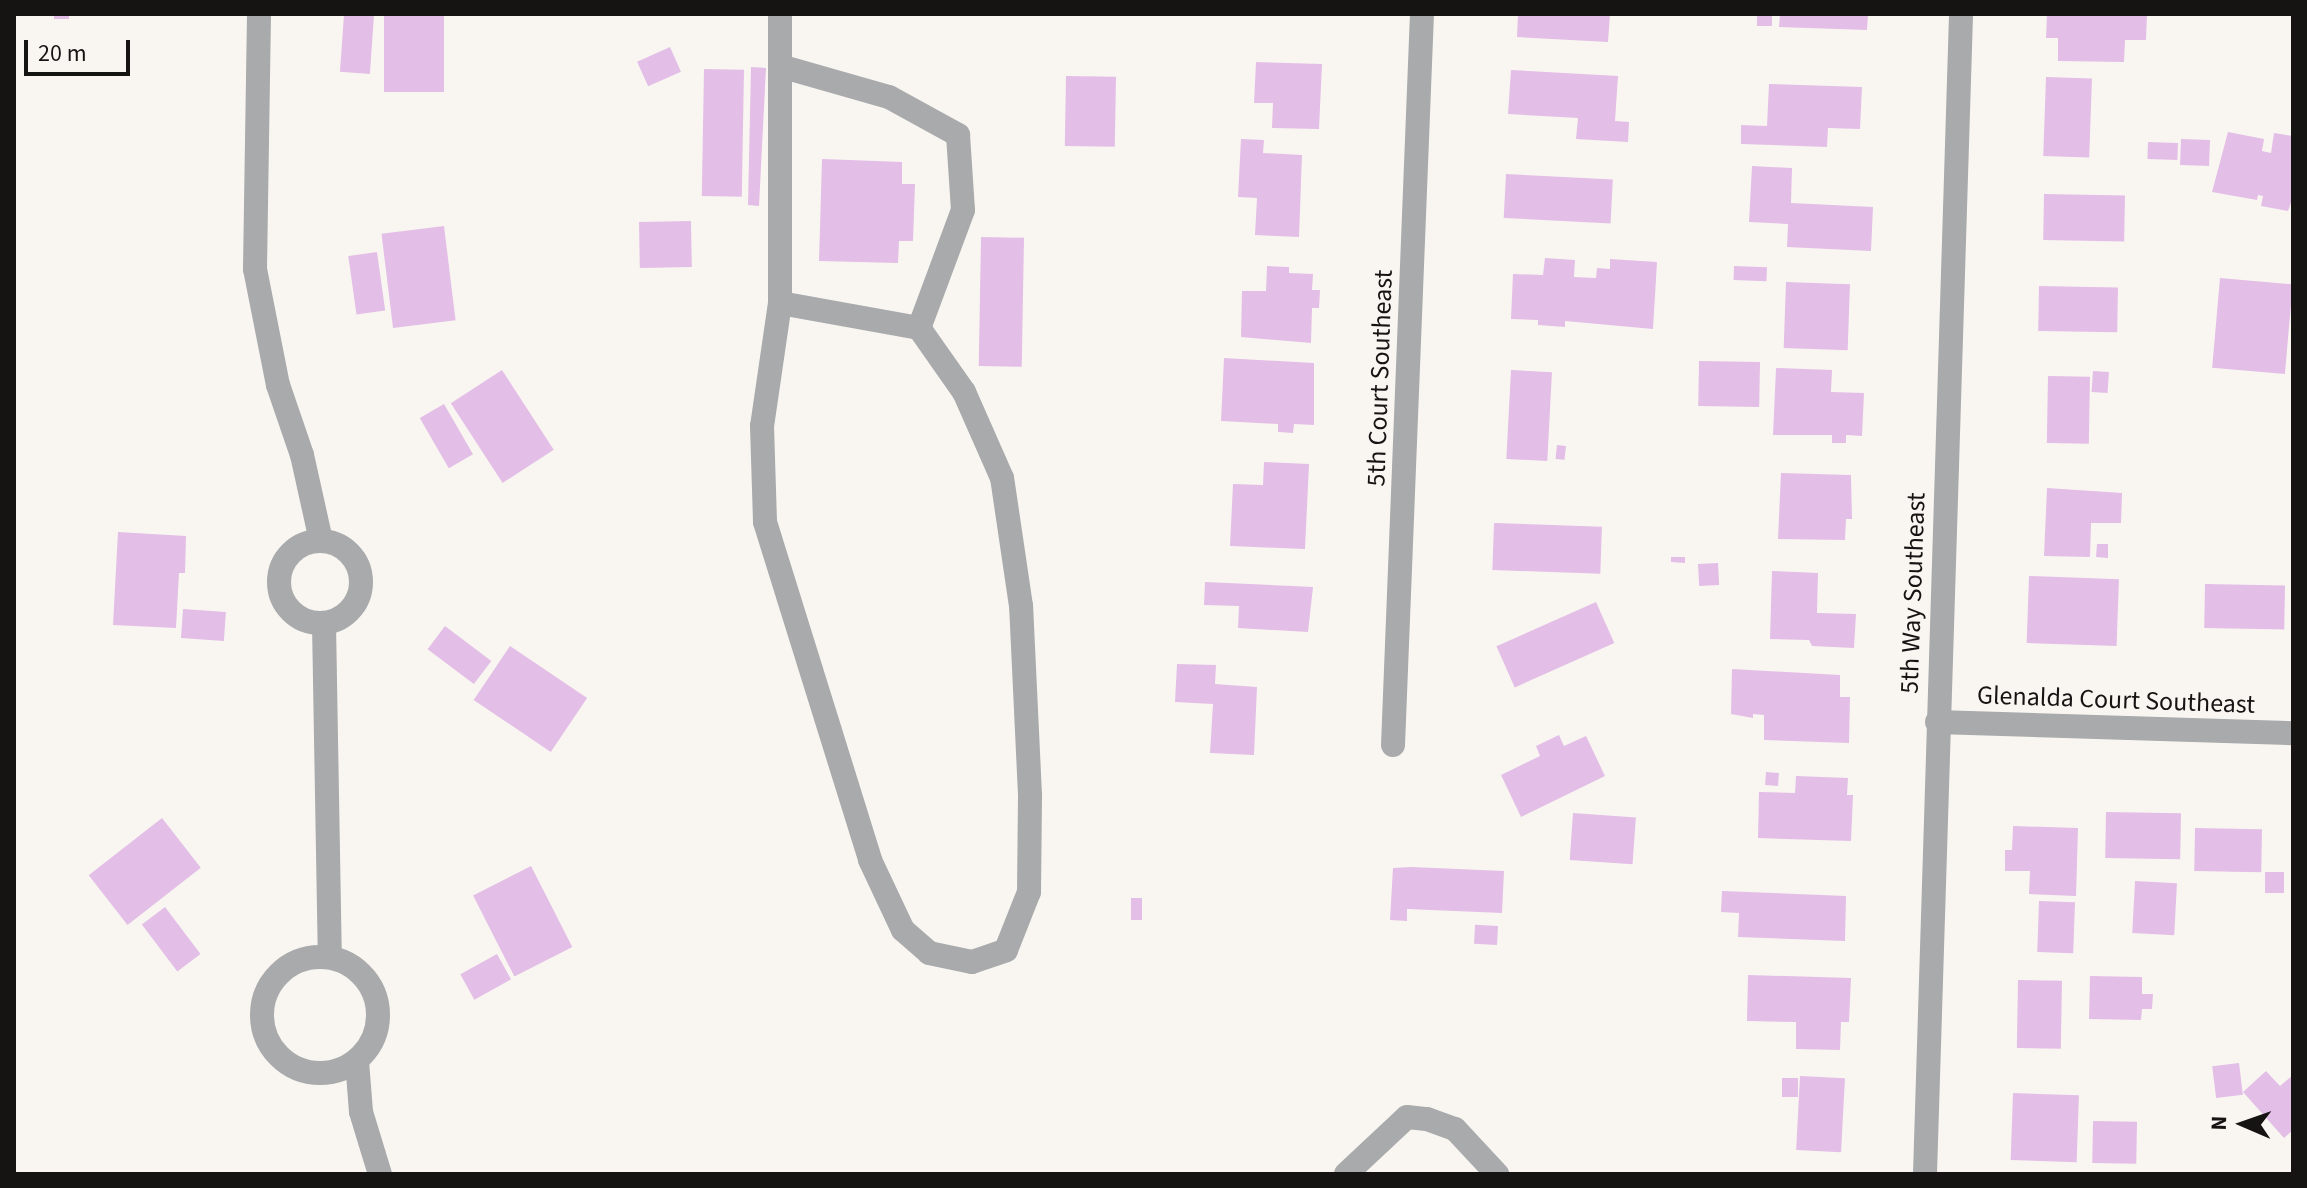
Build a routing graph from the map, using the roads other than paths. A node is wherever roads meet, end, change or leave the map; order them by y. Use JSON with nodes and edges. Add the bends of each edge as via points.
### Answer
{"nodes":[{"id":1,"x":259,"y":14,"type":"edge"},
{"id":2,"x":780,"y":14,"type":"edge"},
{"id":3,"x":1422,"y":14,"type":"edge"},
{"id":4,"x":1961,"y":14,"type":"edge"},
{"id":5,"x":780,"y":66,"type":"junction"},
{"id":6,"x":780,"y":303,"type":"junction"},
{"id":7,"x":919,"y":328,"type":"junction"},
{"id":8,"x":321,"y":541,"type":"junction"},
{"id":9,"x":324,"y":623,"type":"junction"},
{"id":10,"x":1937,"y":722,"type":"junction"},
{"id":11,"x":2293,"y":733,"type":"edge"},
{"id":12,"x":1393,"y":745,"type":"dead end"},
{"id":13,"x":330,"y":957,"type":"junction"},
{"id":14,"x":357,"y":1061,"type":"junction"},
{"id":15,"x":380,"y":1174,"type":"edge"},
{"id":16,"x":1346,"y":1174,"type":"edge"},
{"id":17,"x":1497,"y":1174,"type":"edge"},
{"id":18,"x":1925,"y":1174,"type":"edge"}],
"edges":[{"from":1,"to":8,"type":"street","via":[[255,269],[278,385],[302,455]]},
{"from":2,"to":5,"type":"street"},
{"from":3,"to":12,"type":"street","name":"5th Court Southeast"},
{"from":4,"to":10,"type":"street","name":"5th Way Southeast"},
{"from":5,"to":6,"type":"street"},
{"from":5,"to":7,"type":"street","via":[[889,97],[958,135],[963,210]]},
{"from":6,"to":7,"type":"street"},
{"from":6,"to":7,"type":"street","via":[[762,426],[765,522],[870,860],[903,930],[929,953],[972,962],[1006,950],[1029,892],[1021,606],[1002,478],[964,392]]},
{"from":8,"to":9,"type":"street","via":[[346,550],[355,560],[361,586],[349,611]]},
{"from":8,"to":9,"type":"street","via":[[308,543],[287,558],[279,582],[288,608],[298,617]]},
{"from":9,"to":13,"type":"street"},
{"from":10,"to":11,"type":"street","name":"Glenalda Court Southeast"},
{"from":10,"to":18,"type":"street","name":"5th Way Southeast"},
{"from":13,"to":14,"type":"street","via":[[363,975],[378,1009],[370,1047]]},
{"from":13,"to":14,"type":"street","via":[[310,957],[278,976],[267,991],[264,1029],[272,1047],[302,1071],[330,1072]]},
{"from":14,"to":15,"type":"street","via":[[361,1112]]},
{"from":16,"to":17,"type":"street","via":[[1407,1117],[1455,1129]]}]}
